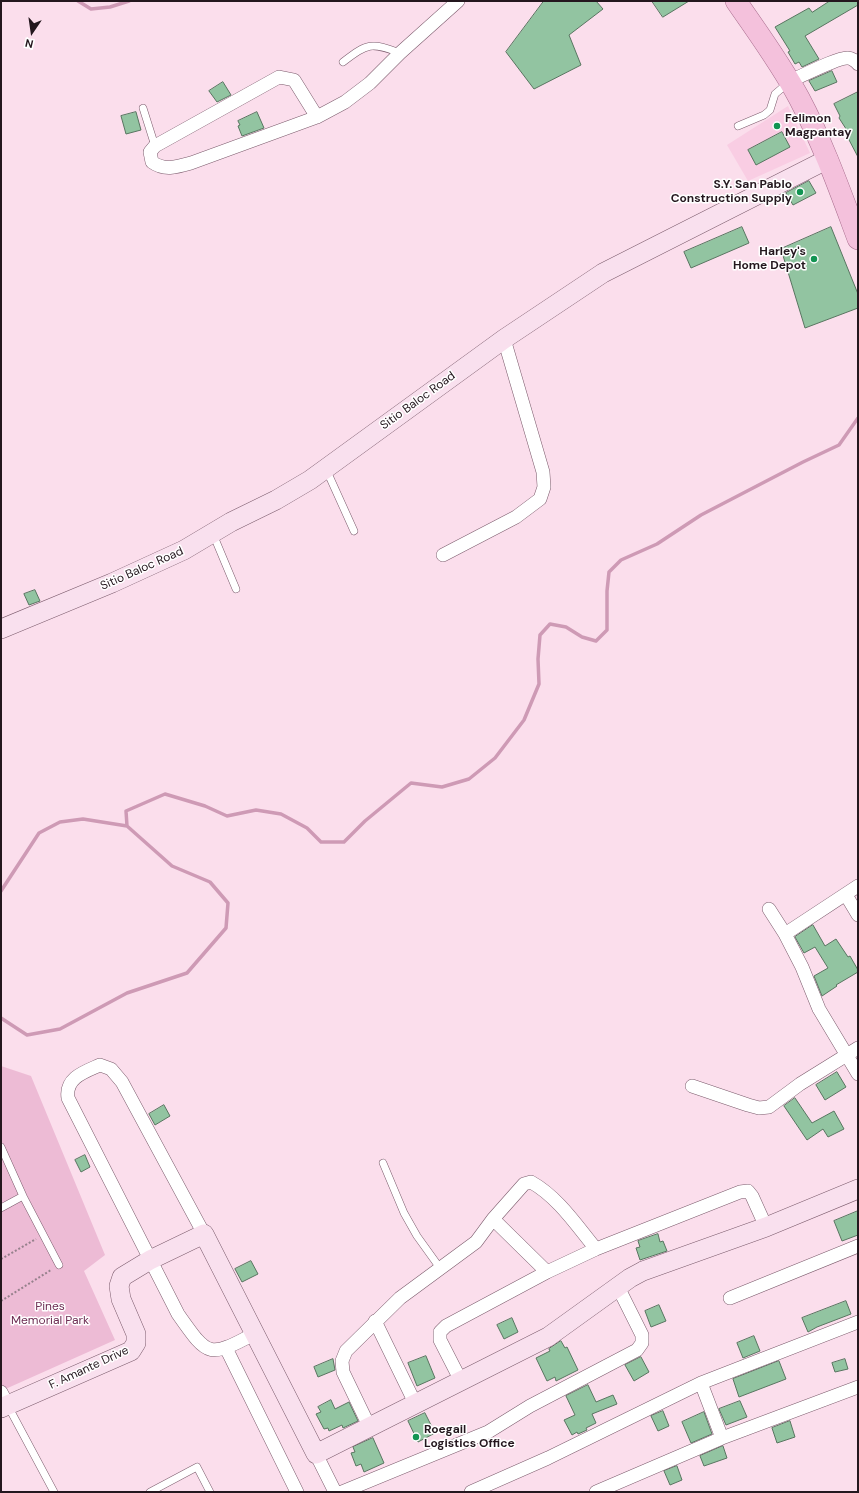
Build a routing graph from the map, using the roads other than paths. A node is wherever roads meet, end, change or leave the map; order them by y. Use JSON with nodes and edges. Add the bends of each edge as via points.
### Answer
{"nodes":[{"id":1,"x":458,"y":1,"type":"edge"},
{"id":2,"x":736,"y":1,"type":"edge"},
{"id":3,"x":400,"y":53,"type":"junction"},
{"id":4,"x":343,"y":62,"type":"dead end"},
{"id":5,"x":858,"y":64,"type":"edge"},
{"id":6,"x":790,"y":81,"type":"junction"},
{"id":7,"x":143,"y":108,"type":"dead end"},
{"id":8,"x":317,"y":116,"type":"junction"},
{"id":9,"x":738,"y":126,"type":"dead end"},
{"id":10,"x":155,"y":146,"type":"junction"},
{"id":11,"x":828,"y":159,"type":"junction"},
{"id":12,"x":858,"y":239,"type":"edge"},
{"id":13,"x":504,"y":339,"type":"junction"},
{"id":14,"x":326,"y":469,"type":"junction"},
{"id":15,"x":354,"y":531,"type":"dead end"},
{"id":16,"x":213,"y":533,"type":"junction"},
{"id":17,"x":443,"y":555,"type":"dead end"},
{"id":18,"x":236,"y":589,"type":"dead end"},
{"id":19,"x":1,"y":629,"type":"edge"},
{"id":20,"x":858,"y":886,"type":"edge"},
{"id":21,"x":846,"y":894,"type":"junction"},
{"id":22,"x":769,"y":909,"type":"dead end"},
{"id":23,"x":858,"y":915,"type":"edge"},
{"id":24,"x":785,"y":934,"type":"junction"},
{"id":25,"x":858,"y":1048,"type":"edge"},
{"id":26,"x":847,"y":1056,"type":"junction"},
{"id":27,"x":858,"y":1074,"type":"edge"},
{"id":28,"x":692,"y":1086,"type":"dead end"},
{"id":29,"x":1,"y":1147,"type":"edge"},
{"id":30,"x":384,"y":1162,"type":"dead end"},
{"id":31,"x":858,"y":1189,"type":"edge"},
{"id":32,"x":23,"y":1196,"type":"junction"},
{"id":33,"x":1,"y":1208,"type":"edge"},
{"id":34,"x":492,"y":1219,"type":"junction"},
{"id":35,"x":766,"y":1227,"type":"junction"},
{"id":36,"x":204,"y":1234,"type":"junction"},
{"id":37,"x":858,"y":1246,"type":"edge"},
{"id":38,"x":596,"y":1249,"type":"junction"},
{"id":39,"x":150,"y":1260,"type":"junction"},
{"id":40,"x":59,"y":1265,"type":"road end"},
{"id":41,"x":440,"y":1268,"type":"junction"},
{"id":42,"x":547,"y":1272,"type":"junction"},
{"id":43,"x":618,"y":1288,"type":"junction"},
{"id":44,"x":730,"y":1298,"type":"dead end"},
{"id":45,"x":375,"y":1321,"type":"junction"},
{"id":46,"x":858,"y":1322,"type":"edge"},
{"id":47,"x":256,"y":1333,"type":"junction"},
{"id":48,"x":226,"y":1348,"type":"junction"},
{"id":49,"x":462,"y":1381,"type":"junction"},
{"id":50,"x":701,"y":1383,"type":"junction"},
{"id":51,"x":858,"y":1387,"type":"edge"},
{"id":52,"x":3,"y":1401,"type":"edge"},
{"id":53,"x":415,"y":1403,"type":"junction"},
{"id":54,"x":369,"y":1426,"type":"junction"},
{"id":55,"x":722,"y":1438,"type":"junction"},
{"id":56,"x":316,"y":1454,"type":"junction"},
{"id":57,"x":54,"y":1492,"type":"edge"},
{"id":58,"x":150,"y":1492,"type":"edge"},
{"id":59,"x":210,"y":1492,"type":"edge"},
{"id":60,"x":297,"y":1492,"type":"edge"},
{"id":61,"x":335,"y":1492,"type":"edge"},
{"id":62,"x":342,"y":1492,"type":"edge"},
{"id":63,"x":471,"y":1492,"type":"edge"},
{"id":64,"x":596,"y":1492,"type":"edge"}],
"edges":[{"from":1,"to":3,"type":"street"},
{"from":2,"to":6,"type":"main road"},
{"from":3,"to":4,"type":"lane","via":[[380,45],[370,46],[359,50]]},
{"from":3,"to":8,"type":"street","via":[[370,83],[345,102]]},
{"from":5,"to":6,"type":"street","via":[[848,58],[835,61]]},
{"from":6,"to":9,"type":"lane","via":[[775,94],[770,110]]},
{"from":6,"to":11,"type":"main road"},
{"from":7,"to":10,"type":"lane"},
{"from":8,"to":10,"type":"street","via":[[174,168],[158,167],[152,162],[150,152]]},
{"from":8,"to":10,"type":"street","via":[[294,80],[279,77]]},
{"from":11,"to":12,"type":"main road"},
{"from":11,"to":13,"type":"street","name":"Sitio Baloc Road","via":[[603,273]]},
{"from":13,"to":14,"type":"street","name":"Sitio Baloc Road"},
{"from":13,"to":17,"type":"street","via":[[543,472],[544,487],[540,499],[516,517]]},
{"from":14,"to":15,"type":"lane"},
{"from":14,"to":16,"type":"street","name":"Sitio Baloc Road","via":[[276,500]]},
{"from":16,"to":18,"type":"lane"},
{"from":16,"to":19,"type":"street","name":"Sitio Baloc Road","via":[[184,550],[112,583]]},
{"from":20,"to":21,"type":"street"},
{"from":21,"to":23,"type":"street"},
{"from":21,"to":24,"type":"street"},
{"from":22,"to":24,"type":"street"},
{"from":24,"to":26,"type":"street","via":[[819,1009]]},
{"from":25,"to":26,"type":"street"},
{"from":26,"to":27,"type":"street"},
{"from":26,"to":28,"type":"street","via":[[800,1084],[769,1107],[748,1105]]},
{"from":29,"to":32,"type":"lane"},
{"from":30,"to":41,"type":"lane","via":[[407,1219]]},
{"from":31,"to":35,"type":"street"},
{"from":32,"to":33,"type":"lane"},
{"from":32,"to":40,"type":"lane"},
{"from":34,"to":38,"type":"street","via":[[524,1184],[532,1182],[562,1207]]},
{"from":34,"to":41,"type":"street","via":[[476,1242]]},
{"from":34,"to":42,"type":"street"},
{"from":35,"to":38,"type":"street","via":[[752,1196],[748,1192],[740,1192]]},
{"from":35,"to":43,"type":"street","via":[[643,1271]]},
{"from":36,"to":39,"type":"street","name":"F. Amante Drive"},
{"from":36,"to":39,"type":"street","via":[[122,1082],[111,1069],[100,1065],[87,1070],[72,1080],[67,1090],[68,1098]]},
{"from":36,"to":47,"type":"street"},
{"from":37,"to":44,"type":"street"},
{"from":38,"to":42,"type":"street"},
{"from":39,"to":48,"type":"street","via":[[178,1314],[196,1340],[204,1348]]},
{"from":39,"to":52,"type":"street","name":"F. Amante Drive","via":[[122,1277],[119,1286],[121,1299],[136,1334],[136,1343],[131,1351]]},
{"from":41,"to":45,"type":"street","via":[[400,1298]]},
{"from":42,"to":49,"type":"street","via":[[446,1326],[440,1332],[440,1340]]},
{"from":43,"to":49,"type":"street","via":[[548,1337]]},
{"from":43,"to":62,"type":"street","via":[[642,1335],[642,1343],[637,1350],[530,1406],[488,1432]]},
{"from":45,"to":53,"type":"street"},
{"from":45,"to":54,"type":"street","via":[[346,1351],[342,1361],[343,1372]]},
{"from":46,"to":50,"type":"street"},
{"from":47,"to":48,"type":"street"},
{"from":47,"to":56,"type":"street"},
{"from":48,"to":60,"type":"street"},
{"from":49,"to":53,"type":"street"},
{"from":50,"to":55,"type":"street"},
{"from":50,"to":63,"type":"street","via":[[548,1458]]},
{"from":51,"to":55,"type":"street"},
{"from":52,"to":57,"type":"lane"},
{"from":53,"to":54,"type":"street"},
{"from":54,"to":56,"type":"street"},
{"from":55,"to":64,"type":"street"},
{"from":56,"to":61,"type":"street"},
{"from":58,"to":59,"type":"lane","via":[[197,1467]]}]}
